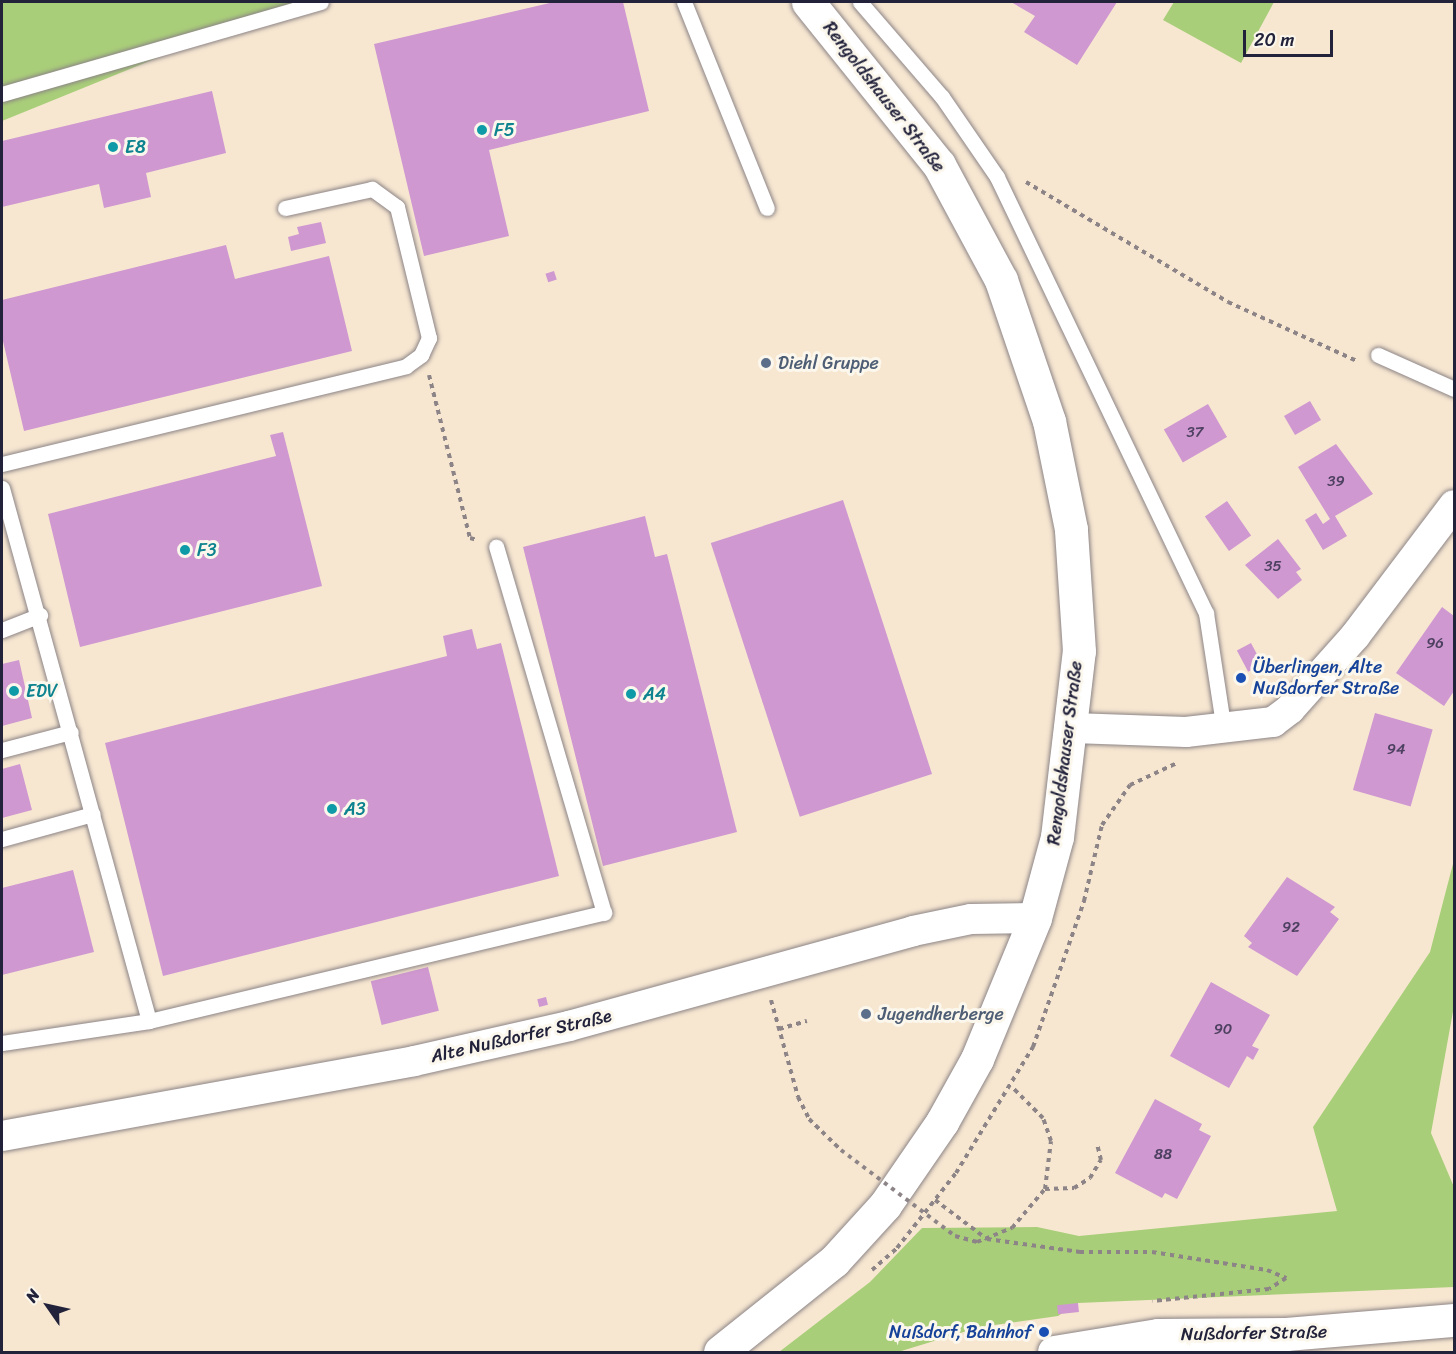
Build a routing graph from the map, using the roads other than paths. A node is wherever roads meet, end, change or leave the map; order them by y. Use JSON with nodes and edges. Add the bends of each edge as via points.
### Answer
{"nodes":[{"id":1,"x":321,"y":2,"type":"edge"},
{"id":2,"x":684,"y":2,"type":"edge"},
{"id":3,"x":808,"y":2,"type":"edge"},
{"id":4,"x":860,"y":2,"type":"edge"},
{"id":5,"x":2,"y":94,"type":"edge"},
{"id":6,"x":285,"y":208,"type":"dead end"},
{"id":7,"x":767,"y":208,"type":"dead end"},
{"id":8,"x":1378,"y":355,"type":"road end"},
{"id":9,"x":1455,"y":389,"type":"edge"},
{"id":10,"x":2,"y":464,"type":"edge"},
{"id":11,"x":3,"y":482,"type":"edge"},
{"id":12,"x":1455,"y":505,"type":"edge"},
{"id":13,"x":496,"y":547,"type":"road end"},
{"id":14,"x":40,"y":615,"type":"junction"},
{"id":15,"x":2,"y":630,"type":"edge"},
{"id":16,"x":1072,"y":728,"type":"junction"},
{"id":17,"x":1224,"y":730,"type":"junction"},
{"id":18,"x":71,"y":732,"type":"junction"},
{"id":19,"x":2,"y":750,"type":"edge"},
{"id":20,"x":93,"y":814,"type":"junction"},
{"id":21,"x":2,"y":839,"type":"edge"},
{"id":22,"x":1035,"y":918,"type":"junction"},
{"id":23,"x":149,"y":1021,"type":"junction"},
{"id":24,"x":2,"y":1043,"type":"edge"},
{"id":25,"x":2,"y":1136,"type":"edge"},
{"id":26,"x":1455,"y":1320,"type":"edge"},
{"id":27,"x":720,"y":1353,"type":"edge"},
{"id":28,"x":1054,"y":1353,"type":"edge"}],
"edges":[{"from":1,"to":5,"type":"lane"},
{"from":2,"to":7,"type":"lane"},
{"from":3,"to":16,"type":"street","name":"Rengoldshauser Straße","via":[[939,165],[1001,280],[1049,421],[1071,529],[1078,651]]},
{"from":4,"to":17,"type":"lane","via":[[942,97],[997,177],[1206,613]]},
{"from":6,"to":10,"type":"lane","via":[[372,189],[397,207],[429,338],[421,355],[406,366]]},
{"from":8,"to":9,"type":"lane"},
{"from":11,"to":14,"type":"lane"},
{"from":12,"to":17,"type":"street","via":[[1355,636],[1290,709],[1256,727]]},
{"from":13,"to":23,"type":"lane","via":[[604,913]]},
{"from":14,"to":15,"type":"lane"},
{"from":14,"to":18,"type":"lane"},
{"from":16,"to":17,"type":"street"},
{"from":16,"to":22,"type":"street","name":"Rengoldshauser Straße","via":[[1057,837]]},
{"from":18,"to":19,"type":"lane"},
{"from":18,"to":20,"type":"lane"},
{"from":20,"to":21,"type":"lane"},
{"from":20,"to":23,"type":"lane"},
{"from":22,"to":25,"type":"street","name":"Alte Nußdorfer Straße","via":[[948,923],[765,975],[414,1061]]},
{"from":22,"to":27,"type":"street","name":"Rengoldshauser Straße","via":[[977,1059],[909,1172],[834,1262]]},
{"from":23,"to":24,"type":"lane"},
{"from":26,"to":28,"type":"street","name":"Nußdorfer Straße","via":[[1286,1334],[1158,1335]]}]}
